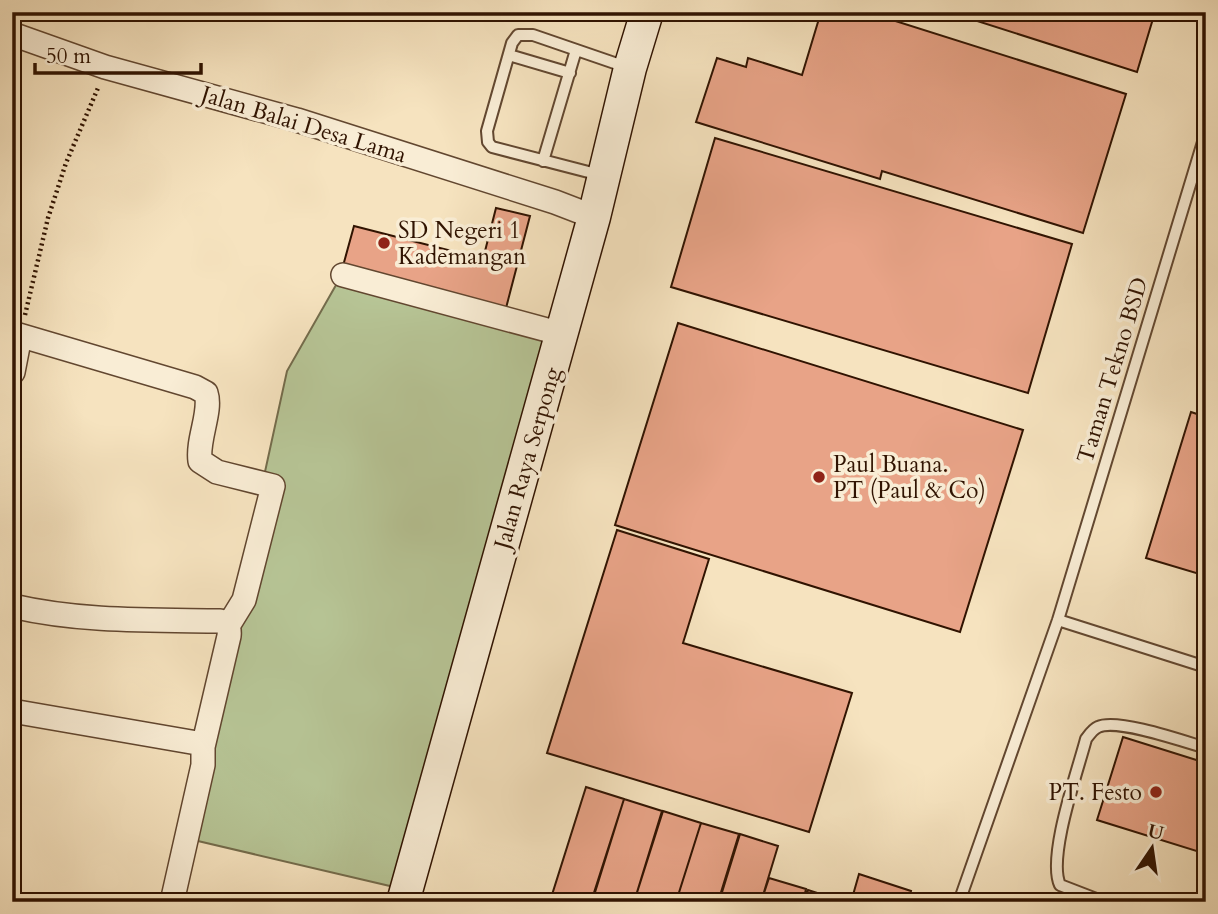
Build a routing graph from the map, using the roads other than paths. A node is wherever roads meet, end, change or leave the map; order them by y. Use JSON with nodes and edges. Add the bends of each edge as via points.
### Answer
{"nodes":[{"id":1,"x":647,"y":12,"type":"edge"},
{"id":2,"x":12,"y":34,"type":"edge"},
{"id":3,"x":576,"y":50,"type":"junction"},
{"id":4,"x":509,"y":55,"type":"junction"},
{"id":5,"x":630,"y":68,"type":"junction"},
{"id":6,"x":570,"y":73,"type":"junction"},
{"id":7,"x":1206,"y":132,"type":"edge"},
{"id":8,"x":543,"y":161,"type":"junction"},
{"id":9,"x":603,"y":176,"type":"junction"},
{"id":10,"x":594,"y":217,"type":"junction"},
{"id":11,"x":343,"y":275,"type":"dead end"},
{"id":12,"x":16,"y":334,"type":"edge"},
{"id":13,"x":562,"y":334,"type":"junction"},
{"id":14,"x":13,"y":372,"type":"edge"},
{"id":15,"x":12,"y":606,"type":"edge"},
{"id":16,"x":1058,"y":620,"type":"junction"},
{"id":17,"x":228,"y":626,"type":"junction"},
{"id":18,"x":1206,"y":667,"type":"edge"},
{"id":19,"x":12,"y":711,"type":"edge"},
{"id":20,"x":203,"y":747,"type":"junction"},
{"id":21,"x":1206,"y":748,"type":"edge"},
{"id":22,"x":172,"y":902,"type":"edge"},
{"id":23,"x":402,"y":902,"type":"edge"},
{"id":24,"x":959,"y":902,"type":"edge"},
{"id":25,"x":1104,"y":902,"type":"edge"}],
"edges":[{"from":1,"to":5,"type":"main road","name":"Jalan Raya Serpong"},
{"from":2,"to":10,"type":"street","name":"Jalan Balai Desa Lama","via":[[105,67],[297,121]]},
{"from":3,"to":4,"type":"lane","via":[[522,33],[515,37]]},
{"from":3,"to":5,"type":"lane"},
{"from":3,"to":6,"type":"lane"},
{"from":4,"to":6,"type":"lane"},
{"from":4,"to":8,"type":"lane","via":[[487,131],[488,142]]},
{"from":5,"to":9,"type":"main road","name":"Jalan Raya Serpong"},
{"from":6,"to":8,"type":"lane"},
{"from":7,"to":16,"type":"lane","name":"Taman Tekno BSD"},
{"from":8,"to":9,"type":"lane"},
{"from":9,"to":10,"type":"main road","name":"Jalan Raya Serpong"},
{"from":10,"to":13,"type":"main road","name":"Jalan Raya Serpong"},
{"from":11,"to":13,"type":"street"},
{"from":12,"to":14,"type":"street"},
{"from":12,"to":17,"type":"street","via":[[206,393],[200,461],[217,472],[273,486],[244,600]]},
{"from":13,"to":23,"type":"main road","name":"Jalan Raya Serpong"},
{"from":15,"to":17,"type":"street","via":[[100,620],[220,621]]},
{"from":16,"to":18,"type":"lane"},
{"from":16,"to":24,"type":"lane","name":"Taman Tekno BSD"},
{"from":17,"to":20,"type":"street"},
{"from":19,"to":20,"type":"street"},
{"from":20,"to":22,"type":"street"},
{"from":21,"to":25,"type":"lane","via":[[1127,726],[1096,727],[1086,739],[1057,851],[1056,876],[1060,885]]}]}
